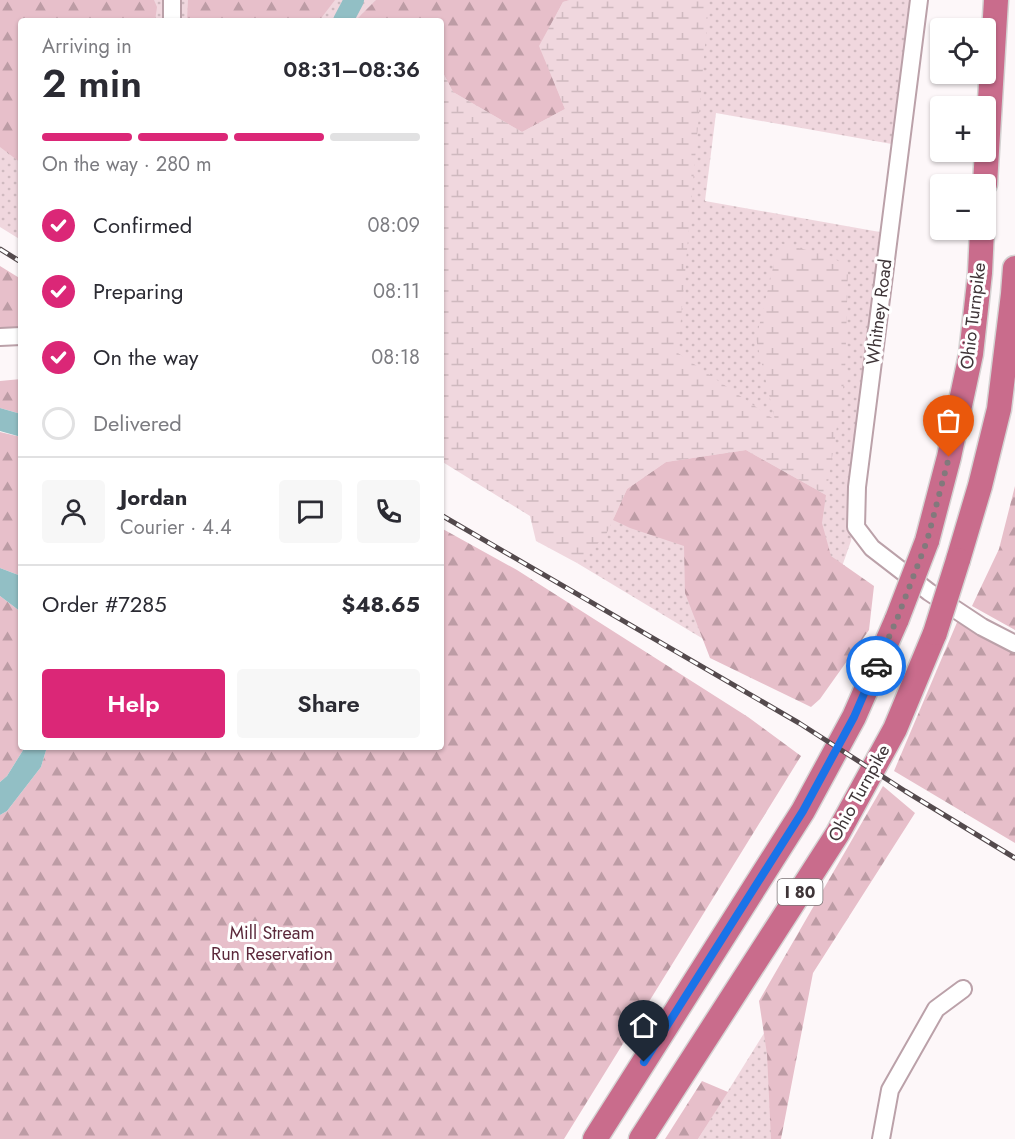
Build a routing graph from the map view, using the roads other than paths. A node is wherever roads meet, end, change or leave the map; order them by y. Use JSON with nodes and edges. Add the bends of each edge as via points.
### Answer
{"nodes":[{"id":1,"x":172,"y":0,"type":"edge"},
{"id":2,"x":920,"y":0,"type":"edge"},
{"id":3,"x":996,"y":0,"type":"edge"},
{"id":4,"x":172,"y":18,"type":"edge"},
{"id":5,"x":986,"y":174,"type":"edge"},
{"id":6,"x":982,"y":240,"type":"edge"},
{"id":7,"x":1015,"y":268,"type":"edge"},
{"id":8,"x":18,"y":336,"type":"edge"},
{"id":9,"x":0,"y":337,"type":"edge"},
{"id":10,"x":1015,"y":644,"type":"edge"},
{"id":11,"x":963,"y":989,"type":"dead end"},
{"id":12,"x":595,"y":1139,"type":"edge"},
{"id":13,"x":641,"y":1139,"type":"edge"},
{"id":14,"x":882,"y":1139,"type":"edge"}],
"edges":[{"from":1,"to":4,"type":"street"},
{"from":2,"to":10,"type":"street","name":"Whitney Road","via":[[857,487],[856,527],[872,548],[928,592]]},
{"from":3,"to":5,"type":"highway"},
{"from":6,"to":12,"type":"highway","name":"Ohio Turnpike","number":"I 80","bridge":true,"via":[[970,354],[949,457],[927,541],[897,619],[854,717],[803,811]]},
{"from":7,"to":13,"type":"highway","name":"Ohio Turnpike","number":"I 80","bridge":true,"via":[[999,409],[980,486],[935,633],[895,729],[838,832]]},
{"from":8,"to":9,"type":"street"},
{"from":11,"to":14,"type":"street","via":[[936,1009],[890,1090]]}]}
